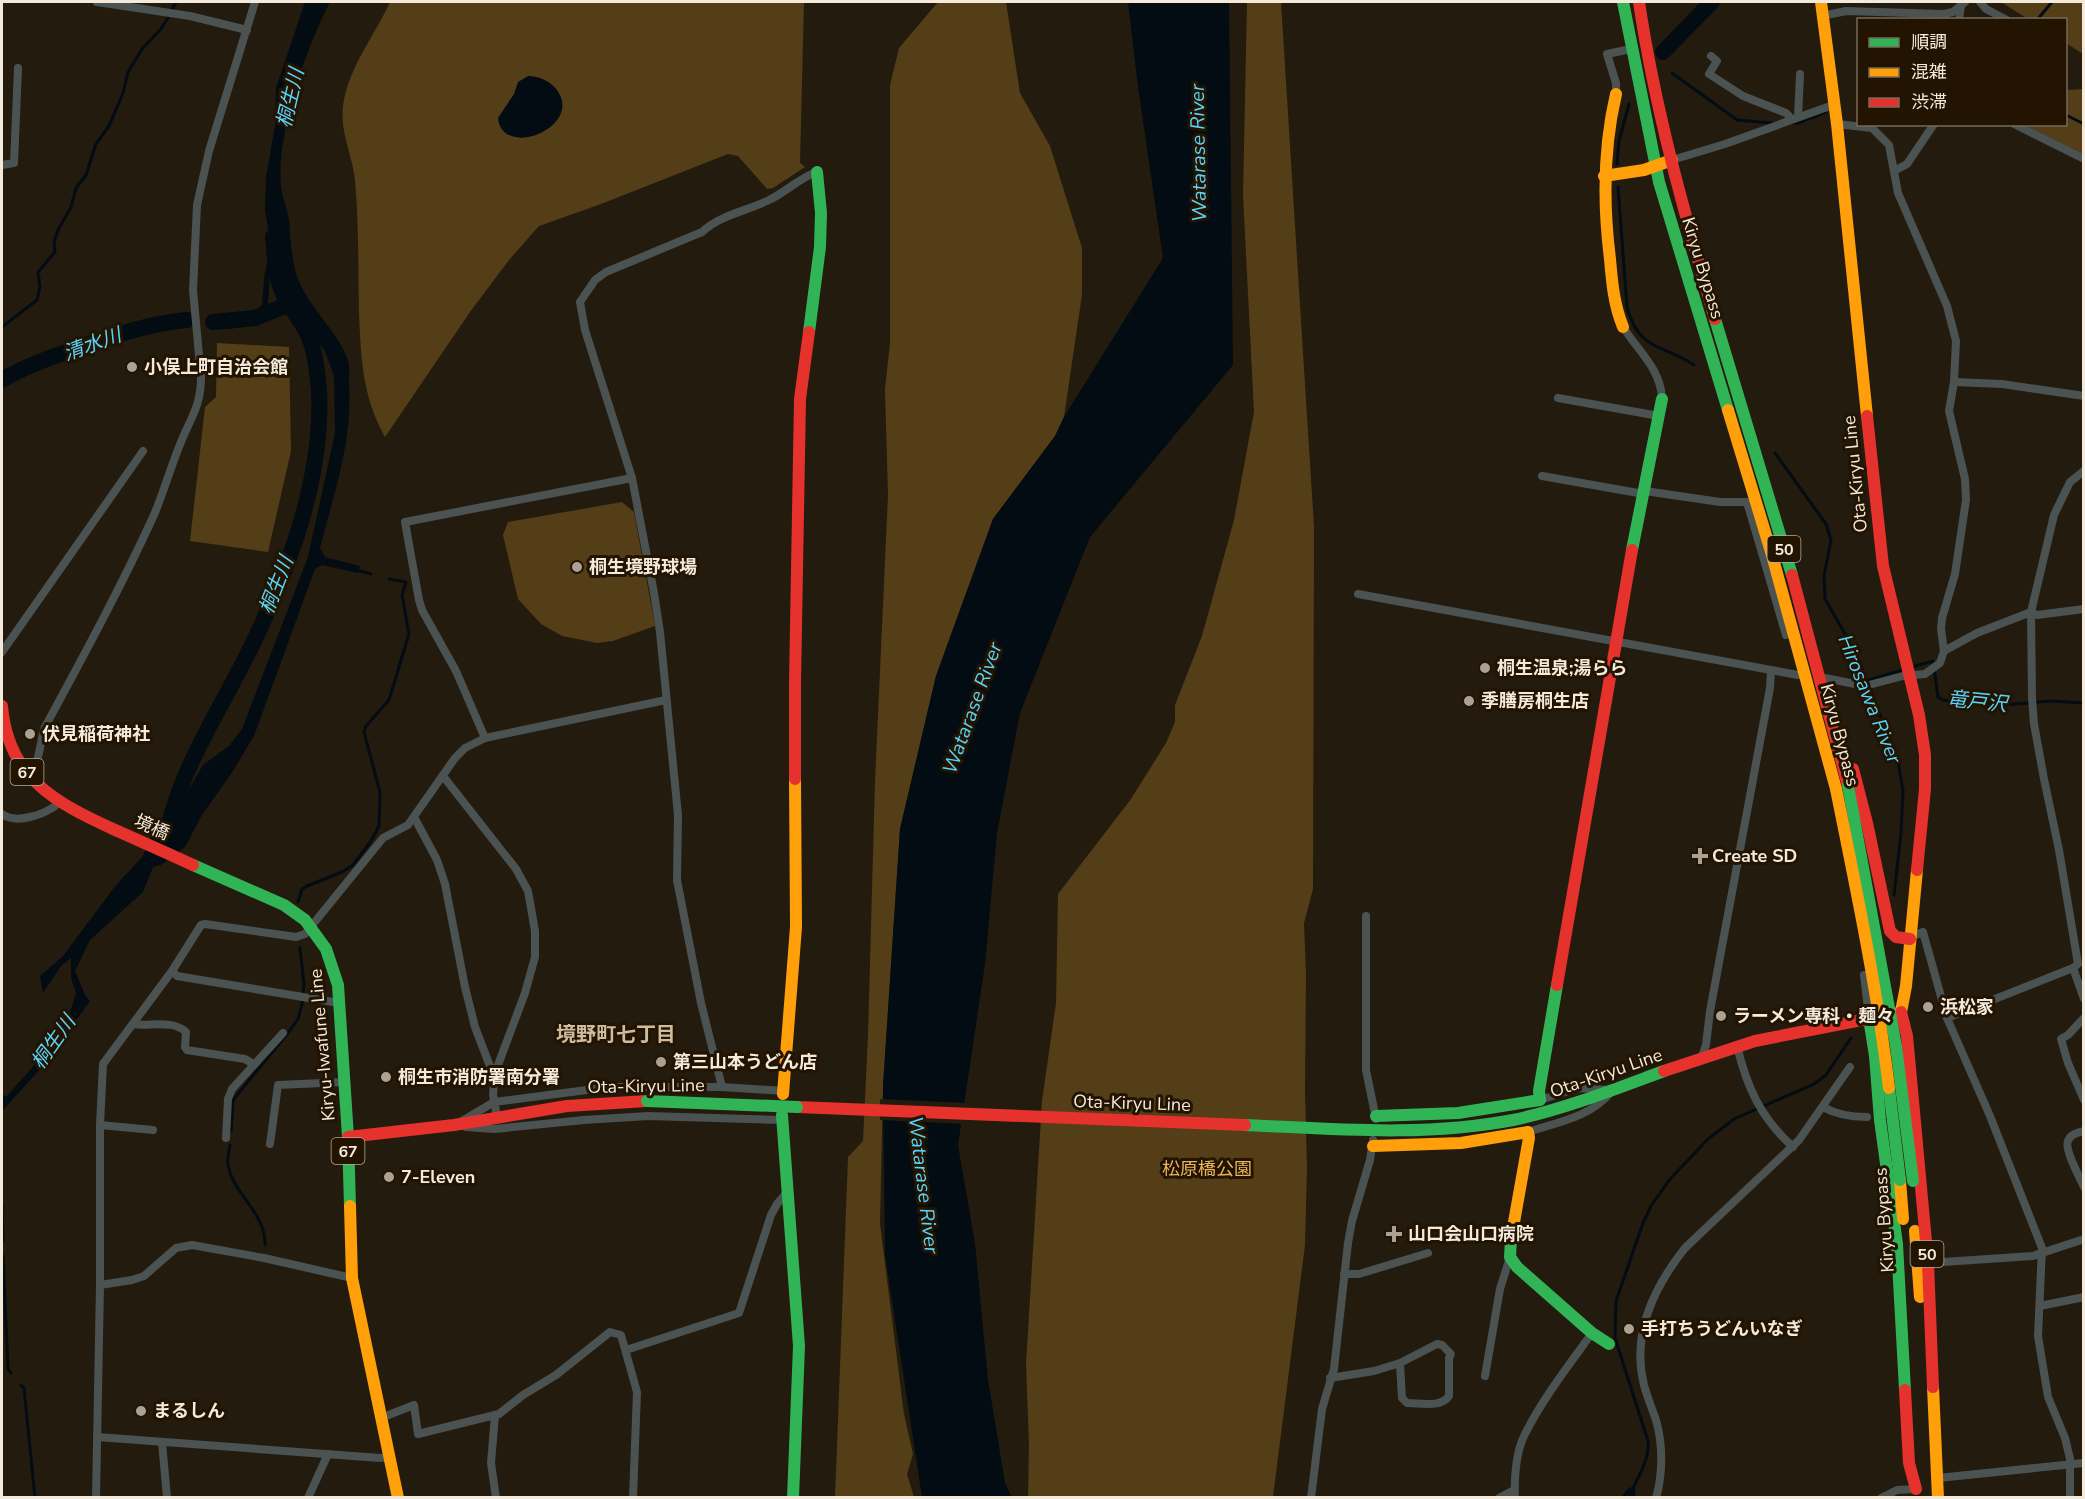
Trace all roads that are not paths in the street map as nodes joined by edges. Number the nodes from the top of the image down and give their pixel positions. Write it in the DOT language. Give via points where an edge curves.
graph roads {
  1 [pos="97,2"];
  2 [pos="255,2"];
  3 [pos="1623,2"];
  4 [pos="1639,2"];
  5 [pos="1821,2"];
  6 [pos="1980,2"];
  7 [pos="1963,3"];
  8 [pos="1822,16"];
  9 [pos="1959,18"];
  10 [pos="2003,18"];
  11 [pos="247,30"];
  12 [pos="1631,49"];
  13 [pos="1711,56"];
  14 [pos="18,68"];
  15 [pos="1800,74"];
  16 [pos="1616,94"];
  17 [pos="1833,105"];
  18 [pos="1795,118"];
  19 [pos="1837,124"];
  20 [pos="1933,126"];
  21 [pos="2018,126"];
  22 [pos="2084,159"];
  23 [pos="1672,160"];
  24 [pos="2,165"];
  25 [pos="1655,166"];
  26 [pos="1894,171"];
  27 [pos="817,172"];
  28 [pos="1604,176"];
  29 [pos="1712,314"];
  30 [pos="1623,327"];
  31 [pos="1713,363"];
  32 [pos="1954,382"];
  33 [pos="2084,396"];
  34 [pos="1558,398"];
  35 [pos="1662,399"];
  36 [pos="1659,416"];
  37 [pos="143,451"];
  38 [pos="2084,471"];
  39 [pos="1542,476"];
  40 [pos="632,478"];
  41 [pos="1645,492"];
  42 [pos="1747,502"];
  43 [pos="1358,594"];
  44 [pos="2084,609"];
  45 [pos="2031,612"];
  46 [pos="1615,643"];
  47 [pos="1944,651"];
  48 [pos="2,652"];
  49 [pos="1771,671"];
  50 [pos="1798,675"];
  51 [pos="1909,676"];
  52 [pos="1828,679"];
  53 [pos="666,700"];
  54 [pos="2,706"];
  55 [pos="485,738"];
  56 [pos="30,776"];
  57 [pos="443,776"];
  58 [pos="1842,787"];
  59 [pos="59,803"];
  60 [pos="2,814"];
  61 [pos="414,817"];
  62 [pos="207,871"];
  63 [pos="1366,916"];
  64 [pos="313,927"];
  65 [pos="1910,939"];
  66 [pos="2073,968"];
  67 [pos="172,971"];
  68 [pos="2084,999"];
  69 [pos="339,1003"];
  70 [pos="1901,1012"];
  71 [pos="1869,1018"];
  72 [pos="1947,1018"];
  73 [pos="2084,1018"];
  74 [pos="133,1024"];
  75 [pos="283,1033"];
  76 [pos="1737,1046"];
  77 [pos="1701,1059"];
  78 [pos="253,1064"];
  79 [pos="1850,1067"];
  80 [pos="495,1073"];
  81 [pos="345,1082"];
  82 [pos="722,1087"];
  83 [pos="1612,1091"];
  84 [pos="783,1093"];
  85 [pos="1540,1100"];
  86 [pos="2084,1100"];
  87 [pos="494,1102"];
  88 [pos="1823,1107"];
  89 [pos="1867,1117"];
  90 [pos="782,1118"];
  91 [pos="1376,1118"];
  92 [pos="498,1123"];
  93 [pos="100,1125"];
  94 [pos="454,1125"];
  95 [pos="153,1130"];
  96 [pos="2084,1131"];
  97 [pos="1528,1132"];
  98 [pos="348,1137"];
  99 [pos="226,1138"];
  100 [pos="1373,1143"];
  101 [pos="270,1144"];
  102 [pos="1793,1147"];
  103 [pos="1907,1180"];
  104 [pos="2084,1187"];
  105 [pos="787,1192"];
  106 [pos="2084,1239"];
  107 [pos="1428,1253"];
  108 [pos="2043,1254"];
  109 [pos="1510,1257"];
  110 [pos="1928,1263"];
  111 [pos="1344,1274"];
  112 [pos="352,1278"];
  113 [pos="100,1285"];
  114 [pos="2084,1297"];
  115 [pos="2040,1306"];
  116 [pos="1592,1333"];
  117 [pos="1609,1344"];
  118 [pos="627,1350"];
  119 [pos="1400,1363"];
  120 [pos="1485,1376"];
  121 [pos="1330,1378"];
  122 [pos="495,1415"];
  123 [pos="381,1418"];
  124 [pos="97,1437"];
  125 [pos="162,1442"];
  126 [pos="328,1454"];
  127 [pos="390,1457"];
  128 [pos="2084,1463"];
  129 [pos="2071,1464"];
  130 [pos="1938,1478"];
  131 [pos="1916,1493"];
  132 [pos="1514,1494"];
  133 [pos="633,1495"];
  134 [pos="96,1497"];
  135 [pos="167,1497"];
  136 [pos="308,1497"];
  137 [pos="398,1497"];
  138 [pos="496,1497"];
  139 [pos="624,1497"];
  140 [pos="793,1497"];
  141 [pos="1311,1497"];
  142 [pos="1499,1497"];
  143 [pos="1656,1497"];
  144 [pos="1881,1497"];
  145 [pos="1930,1497"];
  146 [pos="1938,1497"];
  147 [pos="2070,1497"];
  1 -- 11 [label="street" via="190,16"];
  2 -- 11 [label="street"];
  3 -- 12 [label="main road, Kiryu Bypass / 50"];
  4 -- 23 [label="main road, Kiryu Bypass / 50"];
  5 -- 8 [label="main road, Ota-Kiryu Line"];
  6 -- 10 [label="street"];
  7 -- 8 [label="street" via="1944,14 1846,11"];
  7 -- 9 [label="street"];
  8 -- 17 [label="main road, Ota-Kiryu Line"];
  11 -- 56 [label="street" via="198,196 190,290 201,390 194,417 102,622 45,727 37,767"];
  12 -- 16 [label="street" via="1607,54"];
  12 -- 25 [label="main road, Kiryu Bypass / 50"];
  13 -- 18 [label="street" via="1717,61 1709,74 1743,96"];
  14 -- 24 [label="street" via="14,163"];
  15 -- 18 [label="street"];
  16 -- 28 [label="main road" via="1606,132"];
  17 -- 18 [label="street"];
  17 -- 19 [label="main road, Ota-Kiryu Line"];
  18 -- 23 [label="street"];
  19 -- 26 [label="street" via="1872,128 1881,135 1889,145"];
  19 -- 51 [label="main road, Ota-Kiryu Line" via="1883,566"];
  20 -- 26 [label="street" via="1907,164"];
  21 -- 22 [label="street"];
  23 -- 25 [label="main road"];
  23 -- 29 [label="main road, Kiryu Bypass / 50"];
  25 -- 28 [label="main road"];
  25 -- 31 [label="main road, Kiryu Bypass / 50"];
  26 -- 32 [label="street" via="1898,193 1949,315 1956,341"];
  27 -- 40 [label="street" via="771,200 606,272 586,291 580,302 585,330"];
  27 -- 84 [label="main road" via="820,247 800,399 796,927"];
  28 -- 30 [label="main road" via="1615,308"];
  29 -- 52 [label="main road, 50" via="1764,453"];
  29 -- 58 [label="main road, Kiryu Bypass / 50" via="1824,688"];
  30 -- 35 [label="street" via="1657,373"];
  31 -- 42 [label="main road, 50" via="1721,412"];
  31 -- 58 [label="main road, Kiryu Bypass / 50"];
  32 -- 33 [label="street" via="2002,384"];
  32 -- 47 [label="street" via="1949,411 1966,500 1955,574 1942,618"];
  34 -- 36 [label="street"];
  35 -- 36 [label="main road"];
  36 -- 41 [label="main road"];
  37 -- 48 [label="street"];
  38 -- 45 [label="street" via="2070,482 2054,514"];
  39 -- 41 [label="street"];
  40 -- 53 [label="street" via="660,632"];
  40 -- 55 [label="street" via="405,522 418,600 456,671"];
  41 -- 42 [label="street"];
  41 -- 46 [label="main road"];
  42 -- 50 [label="street"];
  43 -- 46 [label="street"];
  44 -- 45 [label="street" via="2037,615"];
  45 -- 47 [label="street"];
  45 -- 66 [label="street" via="2033,716 2078,960"];
  46 -- 49 [label="street"];
  46 -- 85 [label="main road"];
  47 -- 51 [label="street" via="1940,663 1931,671"];
  49 -- 50 [label="street"];
  49 -- 77 [label="street"];
  50 -- 71 [label="street" via="1843,856 1862,954"];
  51 -- 52 [label="street" via="1869,685"];
  51 -- 65 [label="main road, Ota-Kiryu Line" via="1926,765"];
  52 -- 65 [label="main road, 50" via="1867,823 1887,923 1892,936"];
  53 -- 55 [label="street"];
  53 -- 82 [label="street" via="678,815 677,880"];
  54 -- 56 [label="main road, 67" via="9,743"];
  55 -- 57 [label="street" via="465,747"];
  56 -- 59 [label="main road, 67"];
  57 -- 61 [label="street"];
  57 -- 80 [label="street" via="516,869 528,891 535,957"];
  58 -- 103 [label="main road, Kiryu Bypass / 50, bridge" via="1896,1046"];
  59 -- 60 [label="street" via="18,819"];
  59 -- 62 [label="main road, 境橋 / 67"];
  61 -- 64 [label="street" via="408,825 383,838"];
  61 -- 80 [label="street" via="446,884 475,1027"];
  62 -- 64 [label="main road, Kiryu-Iwafune Line / 67" via="284,905"];
  63 -- 91 [label="street" via="1366,1070"];
  64 -- 67 [label="street" via="296,938 205,924"];
  64 -- 69 [label="main road, Kiryu-Iwafune Line / 67" via="333,962"];
  65 -- 70 [label="main road, Ota-Kiryu Line"];
  65 -- 72 [label="street" via="1923,932"];
  66 -- 68 [label="street"];
  66 -- 72 [label="street"];
  67 -- 69 [label="street" via="177,976"];
  67 -- 74 [label="street"];
  69 -- 81 [label="main road, Kiryu-Iwafune Line / 67"];
  70 -- 71 [label="main road, Ota-Kiryu Line"];
  70 -- 110 [label="main road, 50"];
  71 -- 76 [label="main road, Ota-Kiryu Line"];
  71 -- 131 [label="main road, 50" via="1897,1244 1909,1463"];
  72 -- 108 [label="street"];
  73 -- 86 [label="street" via="2061,1039"];
  74 -- 78 [label="street" via="180,1027 186,1032 187,1050 245,1059"];
  74 -- 93 [label="street" via="103,1064"];
  75 -- 78 [label="street"];
  76 -- 77 [label="main road, Ota-Kiryu Line"];
  76 -- 102 [label="street" via="1759,1107"];
  77 -- 83 [label="main road, Ota-Kiryu Line"];
  78 -- 99 [label="street" via="228,1099"];
  79 -- 88 [label="street"];
  80 -- 87 [label="street"];
  81 -- 98 [label="main road, Kiryu-Iwafune Line / 67"];
  81 -- 101 [label="street" via="278,1085"];
  82 -- 84 [label="street"];
  82 -- 87 [label="street" via="610,1087"];
  83 -- 85 [label="street" via="1578,1088"];
  83 -- 92 [label="main road, Ota-Kiryu Line, bridge" via="1515,1120 1425,1131 647,1101 567,1106"];
  83 -- 97 [label="street" via="1590,1112"];
  85 -- 91 [label="main road" via="1458,1114"];
  87 -- 92 [label="street"];
  87 -- 94 [label="street"];
  88 -- 89 [label="street" via="1834,1113"];
  88 -- 102 [label="street"];
  90 -- 92 [label="street" via="648,1116"];
  90 -- 105 [label="main road"];
  92 -- 94 [label="main road, Ota-Kiryu Line"];
  93 -- 95 [label="street"];
  93 -- 113 [label="street"];
  94 -- 98 [label="main road, Ota-Kiryu Line"];
  96 -- 104 [label="street" via="2073,1134 2067,1146"];
  97 -- 100 [label="main road" via="1461,1143"];
  97 -- 109 [label="main road"];
  98 -- 112 [label="main road, Kiryu-Iwafune Line / 67"];
  100 -- 111 [label="street" via="1352,1221"];
  102 -- 143 [label="street" via="1685,1248 1664,1279 1648,1314 1639,1346 1643,1383 1658,1433 1661,1469"];
  103 -- 131 [label="main road, Kiryu Bypass / 50"];
  103 -- 145 [label="main road, Kiryu Bypass / 50"];
  105 -- 118 [label="street" via="771,1215 739,1313"];
  105 -- 140 [label="main road" via="800,1346"];
  106 -- 108 [label="street"];
  107 -- 111 [label="street" via="1359,1274"];
  108 -- 110 [label="street"];
  108 -- 115 [label="street"];
  109 -- 116 [label="main road"];
  109 -- 120 [label="street" via="1500,1289"];
  110 -- 130 [label="main road, 50"];
  111 -- 121 [label="street" via="1339,1334"];
  112 -- 113 [label="street" via="192,1245 176,1248 144,1276"];
  112 -- 123 [label="main road, Kiryu-Iwafune Line / 67"];
  113 -- 124 [label="street"];
  114 -- 115 [label="street"];
  115 -- 129 [label="street" via="2038,1336 2046,1389"];
  116 -- 117 [label="main road"];
  116 -- 132 [label="street" via="1525,1434"];
  118 -- 122 [label="street" via="621,1335 610,1332 556,1375"];
  118 -- 133 [label="street" via="637,1392"];
  119 -- 119 [label="street" via="1431,1346 1442,1345 1451,1354 1447,1400 1404,1401"];
  119 -- 121 [label="street"];
  121 -- 141 [label="street" via="1322,1409"];
  122 -- 123 [label="street" via="418,1434 414,1405"];
  122 -- 138 [label="street" via="491,1463"];
  123 -- 127 [label="main road, Kiryu-Iwafune Line / 67"];
  124 -- 125 [label="street"];
  124 -- 134 [label="street"];
  125 -- 126 [label="street"];
  125 -- 135 [label="street"];
  126 -- 127 [label="street"];
  126 -- 136 [label="street"];
  127 -- 137 [label="main road, Kiryu-Iwafune Line / 67"];
  128 -- 129 [label="street"];
  129 -- 130 [label="street"];
  129 -- 147 [label="street"];
  130 -- 146 [label="main road, 50"];
  131 -- 144 [label="street" via="1897,1490"];
  132 -- 142 [label="street"];
  133 -- 139 [label="street"];
}
